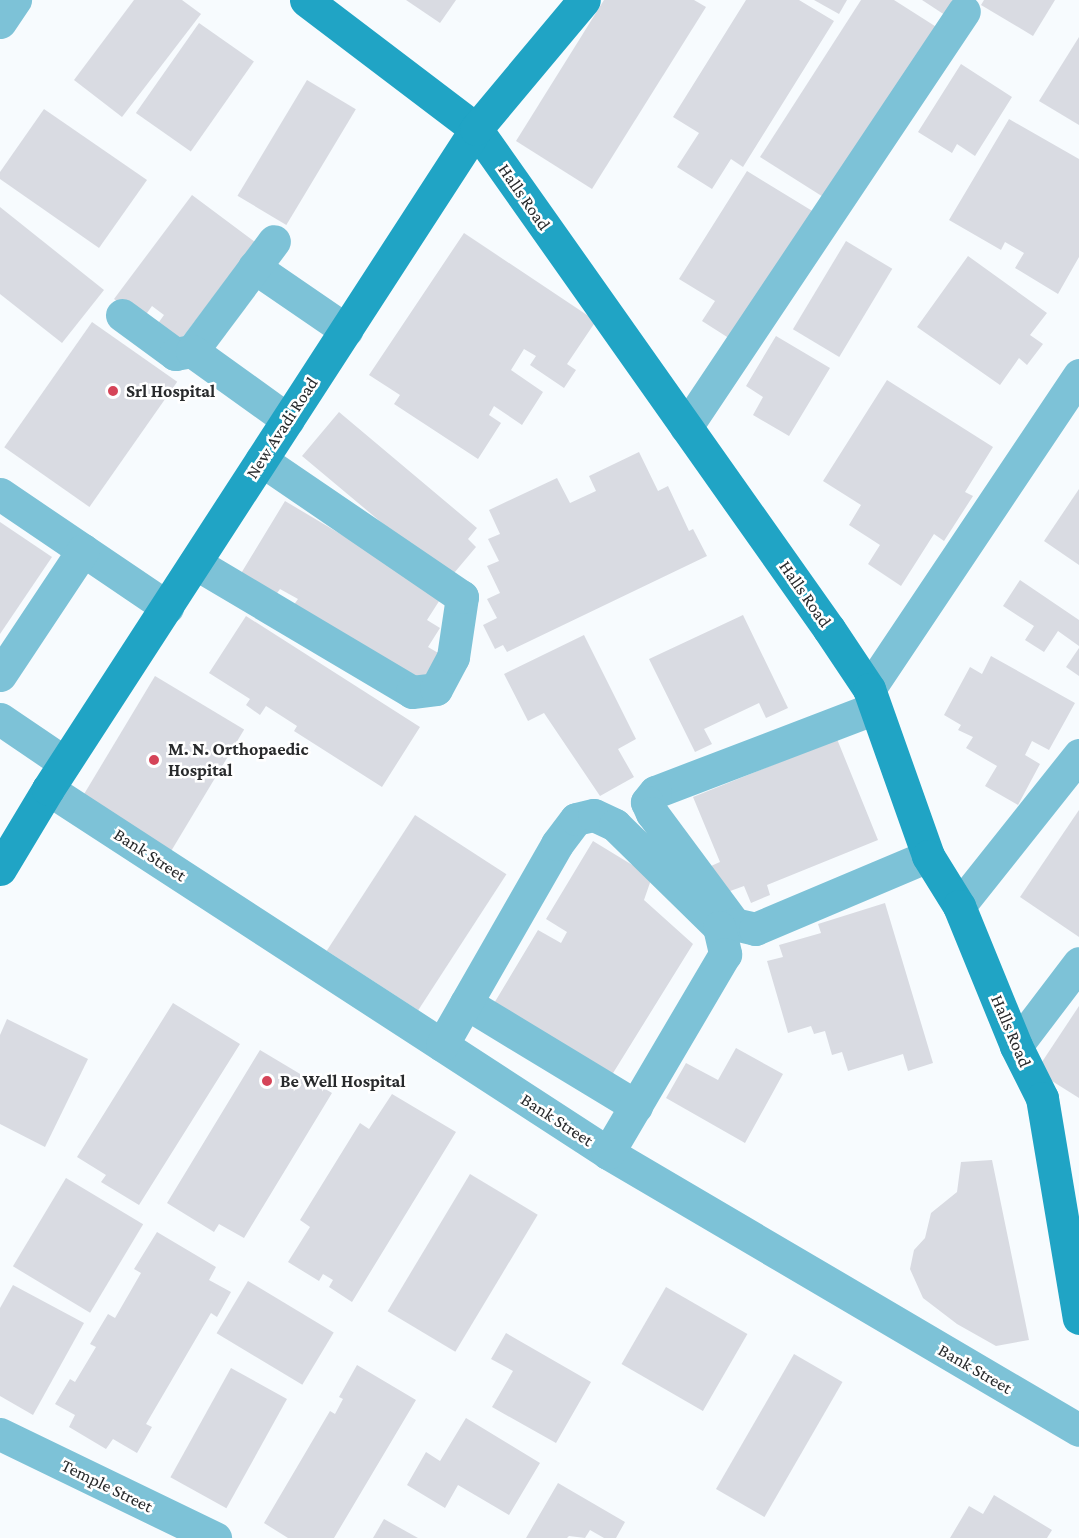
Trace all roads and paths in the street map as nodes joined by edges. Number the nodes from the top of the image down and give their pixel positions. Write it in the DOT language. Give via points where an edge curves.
graph roads {
  1 [pos="15,0"];
  2 [pos="306,0"];
  3 [pos="584,0"];
  4 [pos="964,11"];
  5 [pos="0,22"];
  6 [pos="476,129"];
  7 [pos="274,241"];
  8 [pos="254,267"];
  9 [pos="122,315"];
  10 [pos="346,330"];
  11 [pos="192,351"];
  12 [pos="1079,375"];
  13 [pos="288,420"];
  14 [pos="686,426"];
  15 [pos="261,460"];
  16 [pos="0,494"];
  17 [pos="83,550"];
  18 [pos="195,563"];
  19 [pos="167,607"];
  20 [pos="0,675"];
  21 [pos="872,699"];
  22 [pos="0,719"];
  23 [pos="1079,754"];
  24 [pos="57,776"];
  25 [pos="927,856"];
  26 [pos="0,869"];
  27 [pos="959,906"];
  28 [pos="1079,963"];
  29 [pos="466,1004"];
  30 [pos="442,1045"];
  31 [pos="1017,1046"];
  32 [pos="555,1057"];
  33 [pos="528,1101"];
  34 [pos="636,1106"];
  35 [pos="608,1153"];
  36 [pos="1079,1318"];
  37 [pos="1079,1430"];
  38 [pos="0,1434"];
  39 [pos="215,1538"];
  1 -- 5 [label="street"];
  2 -- 6 [label="street, Halls Road"];
  3 -- 6 [label="street, New Avadi Road"];
  4 -- 14 [label="street"];
  6 -- 10 [label="street, New Avadi Road"];
  6 -- 14 [label="street, Halls Road"];
  7 -- 8 [label="street"];
  8 -- 10 [label="street"];
  8 -- 11 [label="street"];
  9 -- 11 [label="street" via="175,354"];
  10 -- 13 [label="street, New Avadi Road"];
  11 -- 13 [label="street"];
  12 -- 21 [label="street"];
  13 -- 15 [label="street, New Avadi Road"];
  14 -- 21 [label="street, Halls Road"];
  15 -- 18 [label="street, New Avadi Road"];
  15 -- 18 [label="street" via="462,597 453,657 436,689 412,692"];
  16 -- 17 [label="street"];
  17 -- 19 [label="street"];
  17 -- 20 [label="street"];
  18 -- 19 [label="street, New Avadi Road"];
  19 -- 24 [label="street, New Avadi Road"];
  21 -- 25 [label="street, Halls Road"];
  21 -- 25 [label="street" via="655,792 647,802 734,924 755,929"];
  22 -- 24 [label="street, Bank Street"];
  23 -- 27 [label="street"];
  24 -- 26 [label="street, New Avadi Road"];
  24 -- 30 [label="street, Bank Street"];
  25 -- 27 [label="street, Halls Road"];
  27 -- 31 [label="street, Halls Road"];
  28 -- 31 [label="street"];
  29 -- 30 [label="street"];
  29 -- 32 [label="street"];
  29 -- 34 [label="street" via="556,844 576,819 594,815 615,825 719,927 725,954"];
  30 -- 33 [label="street, Bank Street"];
  31 -- 36 [label="street, Halls Road" via="1042,1098"];
  32 -- 33 [label="street"];
  32 -- 34 [label="street"];
  33 -- 35 [label="street, Bank Street"];
  34 -- 35 [label="street"];
  35 -- 37 [label="street, Bank Street"];
  38 -- 39 [label="street, Temple Street"];
}
